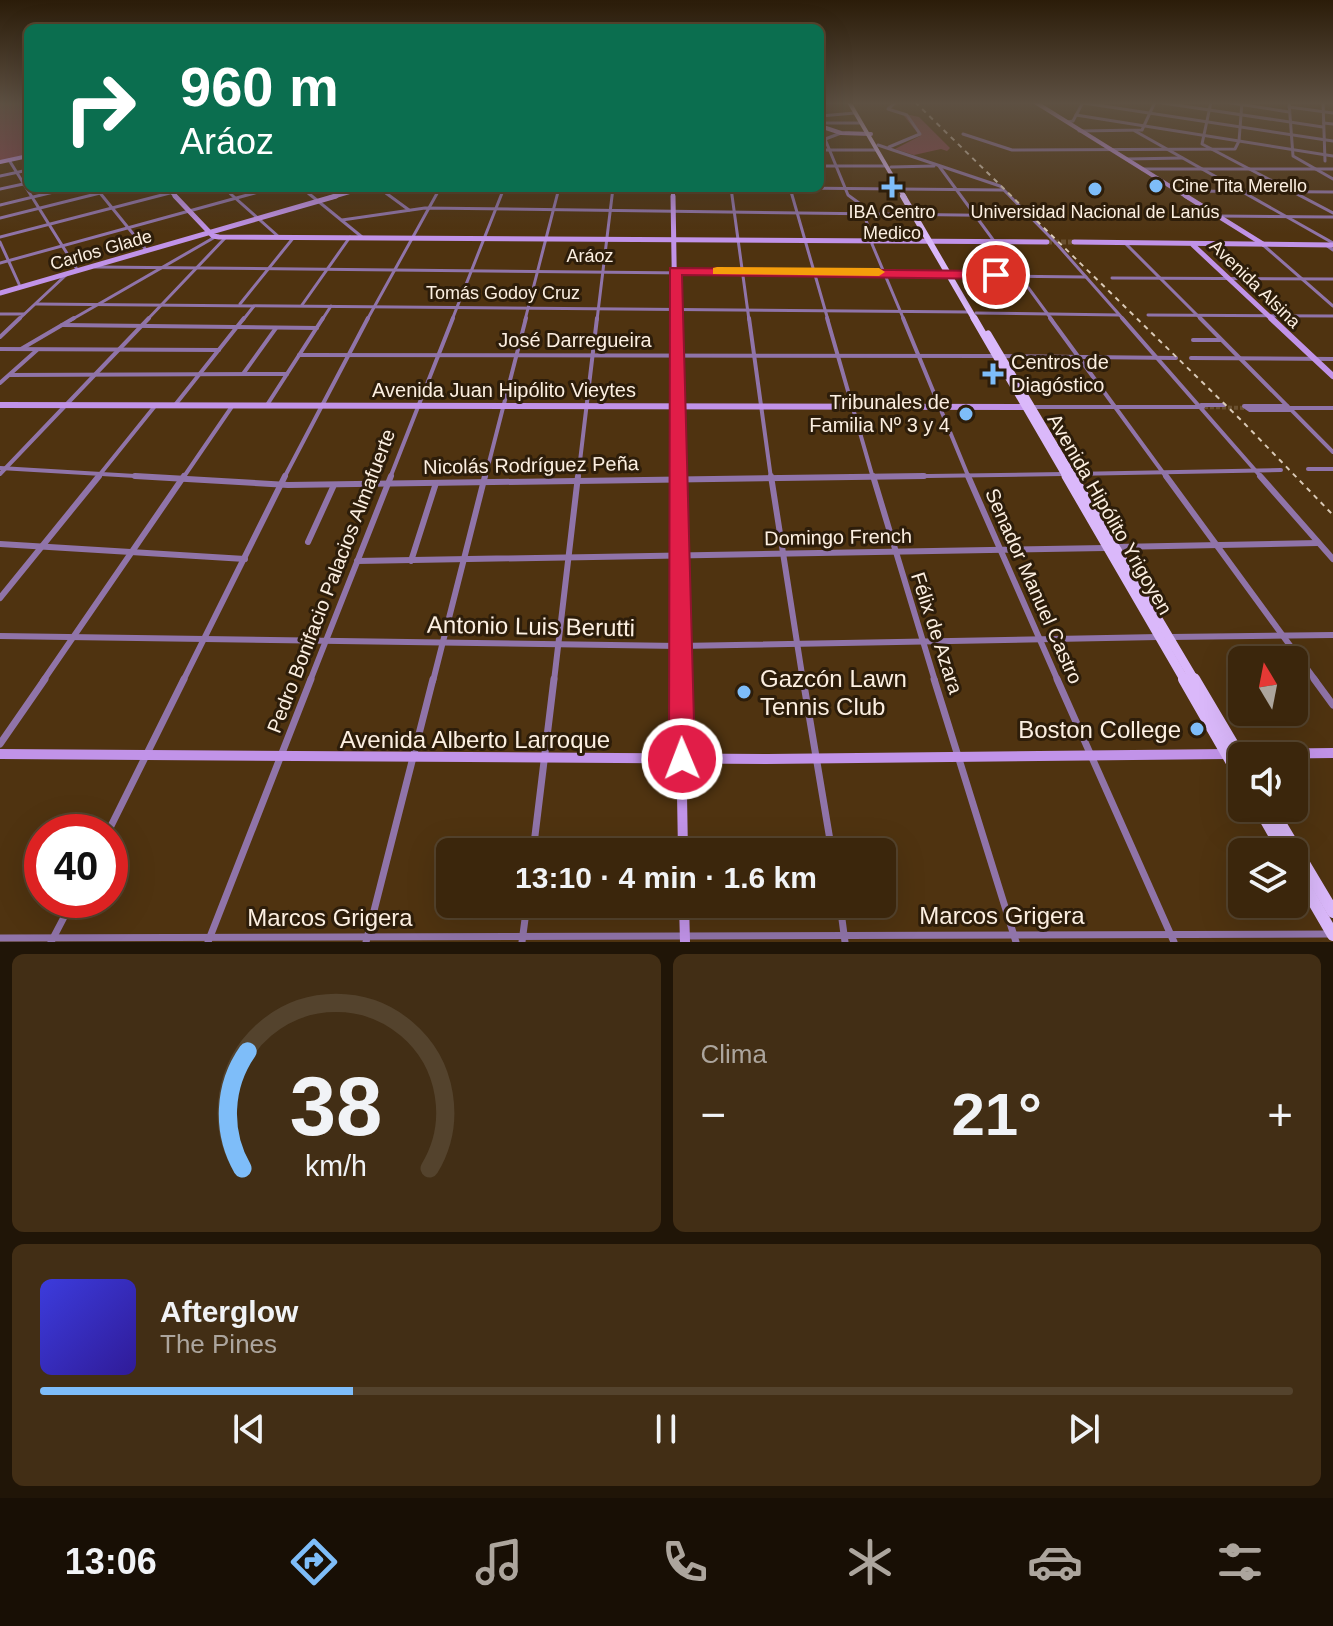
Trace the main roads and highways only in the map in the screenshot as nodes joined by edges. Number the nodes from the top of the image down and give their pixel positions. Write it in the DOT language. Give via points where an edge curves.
graph roads {
  1 [pos="876,146"];
  2 [pos="1106,146"];
  3 [pos="1111,149"];
  4 [pos="24,157"];
  5 [pos="0,162"];
  6 [pos="1142,169"];
  7 [pos="172,192"];
  8 [pos="349,192"];
  9 [pos="673,192"];
  10 [pos="1219,216"];
  11 [pos="213,235"];
  12 [pos="674,239"];
  13 [pos="1251,240"];
  14 [pos="931,241"];
  15 [pos="1052,242"];
  16 [pos="1074,242"];
  17 [pos="1261,243"];
  18 [pos="1196,245"];
  19 [pos="1239,245"];
  20 [pos="1331,246"];
  21 [pos="0,291"];
  22 [pos="1333,373"];
  23 [pos="0,405"];
  24 [pos="677,406"];
  25 [pos="1028,407"];
  26 [pos="1228,743"];
  27 [pos="1333,753"];
  28 [pos="0,754"];
  29 [pos="1308,754"];
  30 [pos="1228,756"];
  31 [pos="682,759"];
  32 [pos="1279,822"];
  33 [pos="683,838"];
  34 [pos="1308,892"];
  35 [pos="1333,912"];
  36 [pos="684,918"];
  37 [pos="1333,934"];
  38 [pos="685,939"];
  1 -- 14 [label="main road, Avenida Hipólito Yrigoyen"];
  2 -- 3 [label="main road"];
  3 -- 6 [label="main road"];
  3 -- 6 [label="main road"];
  4 -- 5 [label="main road"];
  6 -- 10 [label="main road"];
  7 -- 11 [label="main road"];
  8 -- 11 [label="main road"];
  9 -- 12 [label="main road"];
  10 -- 13 [label="main road"];
  10 -- 17 [label="main road"];
  11 -- 12 [label="main road"];
  11 -- 21 [label="main road, Carlos Glade"];
  12 -- 14 [label="main road"];
  12 -- 24 [label="main road"];
  13 -- 17 [label="main road"];
  13 -- 19 [label="main road"];
  14 -- 15 [label="main road"];
  14 -- 25 [label="main road, Avenida Hipólito Yrigoyen"];
  16 -- 18 [label="main road"];
  17 -- 19 [label="main road"];
  17 -- 20 [label="main road"];
  18 -- 19 [label="main road"];
  18 -- 22 [label="main road, Avenida Alsina"];
  23 -- 24 [label="main road, Avenida Juan Hipólito Vieytes"];
  24 -- 25 [label="main road, Avenida Juan Hipólito Vieytes"];
  24 -- 31 [label="main road"];
  25 -- 26 [label="main road, Avenida Hipólito Yrigoyen"];
  27 -- 29 [label="main road, Avenida Alberto Larroque"];
  28 -- 31 [label="main road, Avenida Alberto Larroque"];
  30 -- 31 [label="main road, Avenida Alberto Larroque"];
  31 -- 33 [label="main road"];
  32 -- 35 [label="main road"];
  34 -- 37 [label="main road"];
  36 -- 38 [label="main road"];
}
